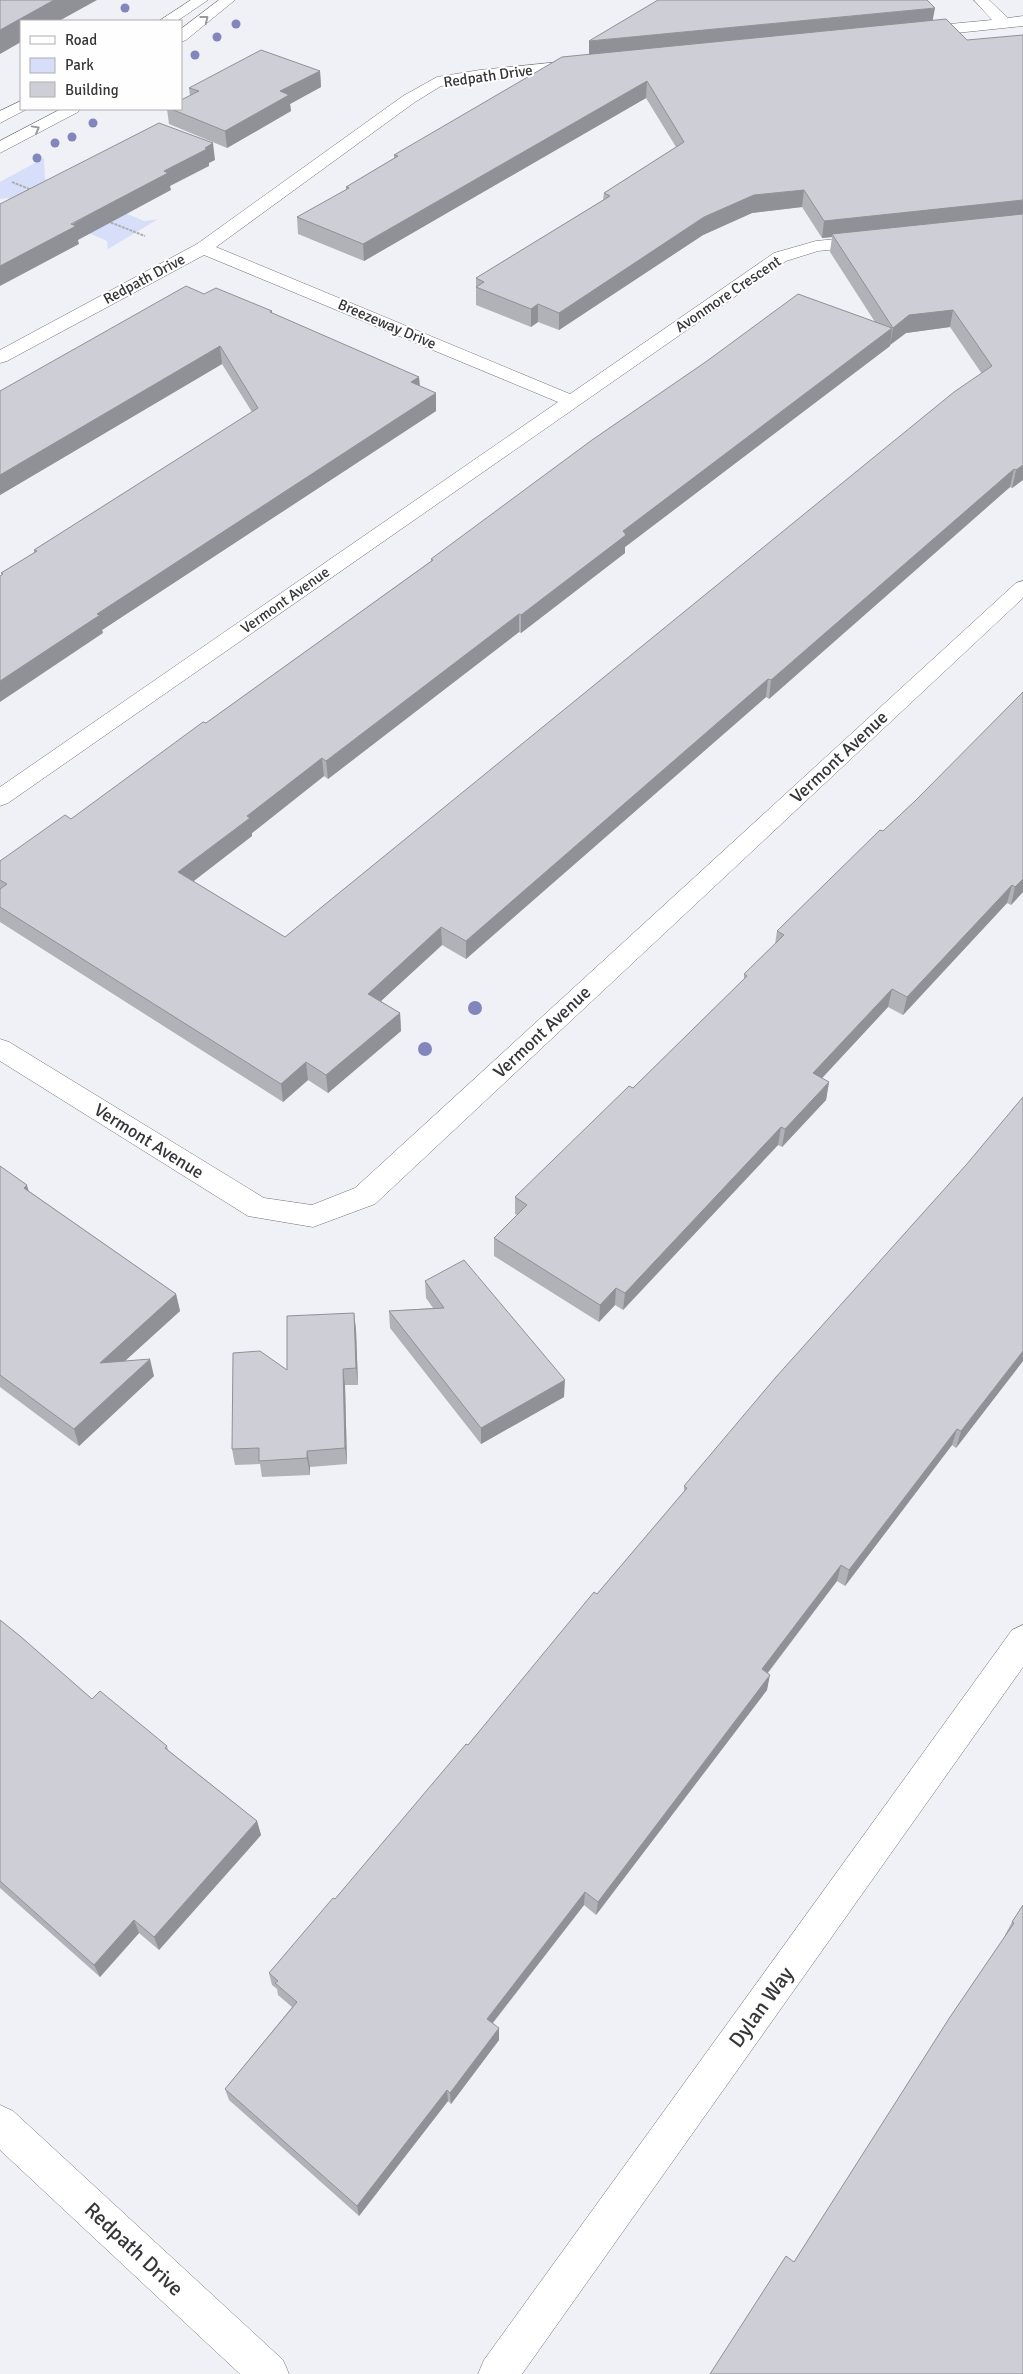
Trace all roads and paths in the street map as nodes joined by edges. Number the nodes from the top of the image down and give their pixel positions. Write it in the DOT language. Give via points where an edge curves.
graph roads {
  1 [pos="201,0"];
  2 [pos="228,0"];
  3 [pos="981,0"];
  4 [pos="169,20"];
  5 [pos="1023,22"];
  6 [pos="1004,23"];
  7 [pos="905,33"];
  8 [pos="182,36"];
  9 [pos="598,63"];
  10 [pos="20,107"];
  11 [pos="70,110"];
  12 [pos="0,118"];
  13 [pos="0,148"];
  14 [pos="9,180"];
  15 [pos="36,191"];
  16 [pos="99,217"];
  17 [pos="885,239"];
  18 [pos="203,248"];
  19 [pos="0,356"];
  20 [pos="571,401"];
  21 [pos="1023,587"];
  22 [pos="0,798"];
  23 [pos="0,1049"];
  24 [pos="1023,1640"];
  25 [pos="0,2124"];
  26 [pos="269,2374"];
  27 [pos="498,2374"];
  1 -- 4 [label="street"];
  8 -- 2 [label="street, one-way"];
  3 -- 6 [label="street"];
  5 -- 6 [label="street"];
  6 -- 7 [label="street"];
  9 -- 18 [label="street, Redpath Drive" via="437,82"];
  10 -- 12 [label="street"];
  13 -- 11 [label="street, one-way"];
  14 -- 15 [label="path"];
  16 -- 18 [label="path" via="153,239"];
  17 -- 20 [label="street, Avonmore Crescent" via="816,246 780,257"];
  18 -- 19 [label="street, Redpath Drive"];
  18 -- 20 [label="street, Breezeway Drive"];
  20 -- 22 [label="street, Vermont Avenue"];
  21 -- 23 [label="street, Vermont Avenue" via="365,1196 313,1216 258,1208"];
  24 -- 27 [label="street, Dylan Way"];
  25 -- 26 [label="street, Redpath Drive"];
}
